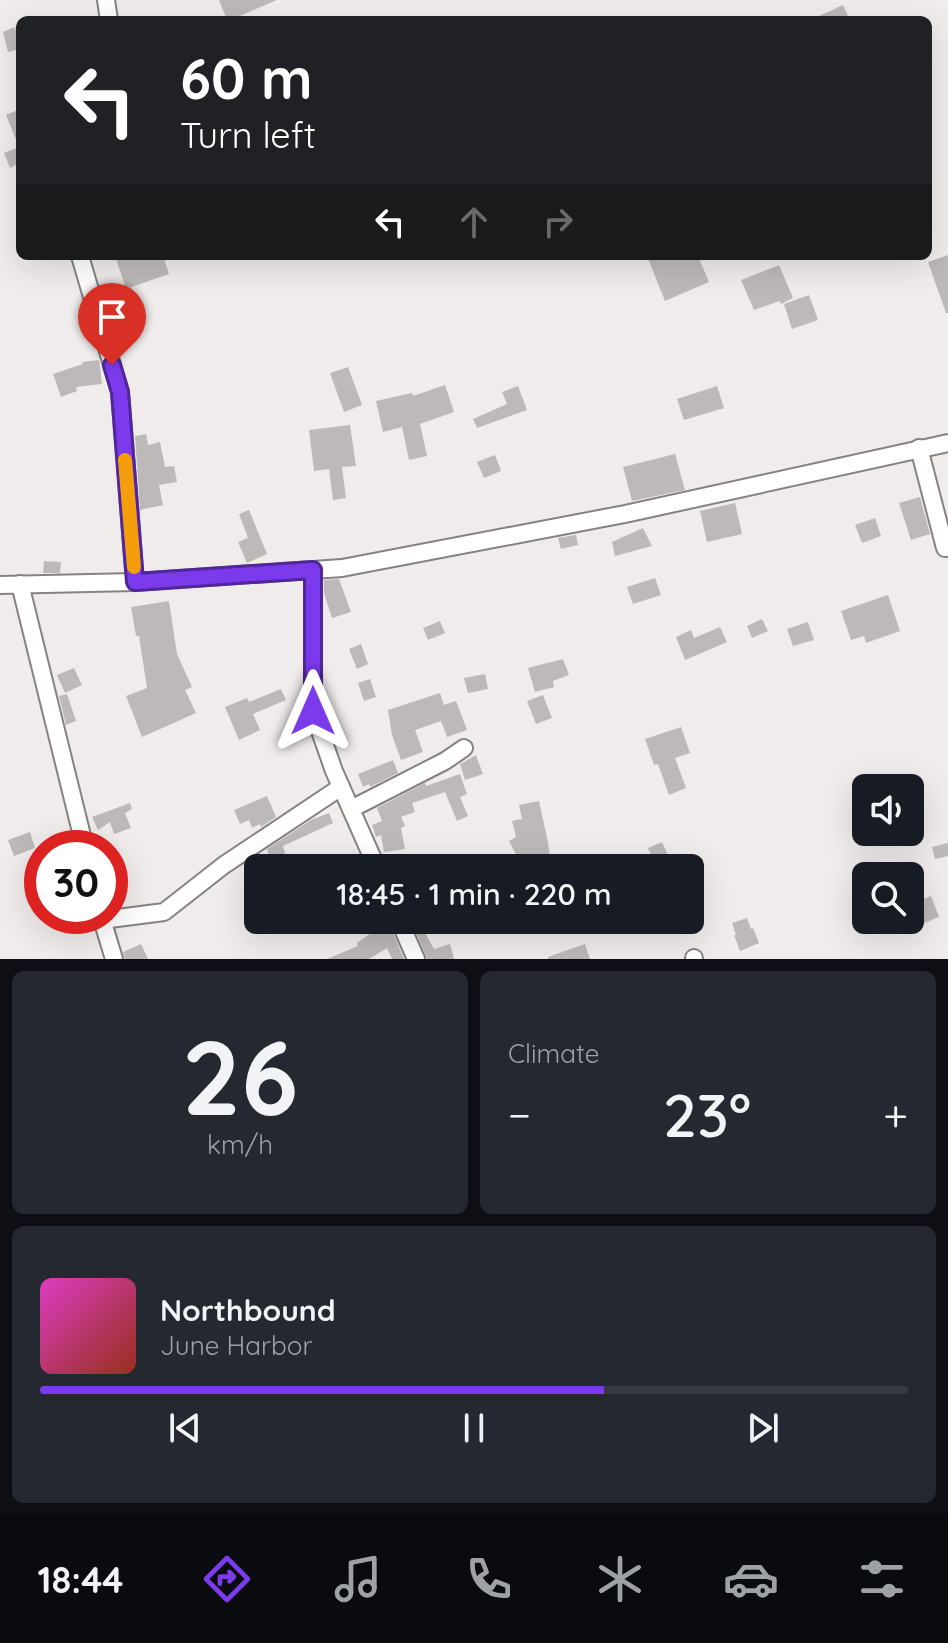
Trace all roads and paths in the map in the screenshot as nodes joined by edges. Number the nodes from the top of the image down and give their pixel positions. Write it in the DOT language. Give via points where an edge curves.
graph roads {
  1 [pos="81,260"];
  2 [pos="948,443"];
  3 [pos="919,448"];
  4 [pos="945,548"];
  5 [pos="313,570"];
  6 [pos="135,582"];
  7 [pos="20,584"];
  8 [pos="0,585"];
  9 [pos="464,748"];
  10 [pos="341,787"];
  11 [pos="351,809"];
  12 [pos="81,830"];
  13 [pos="371,854"];
  14 [pos="128,915"];
  15 [pos="107,934"];
  16 [pos="405,934"];
  17 [pos="114,959"];
  18 [pos="416,959"];
  1 -- 6 [label="street" via="120,392"];
  2 -- 3 [label="street"];
  3 -- 4 [label="street"];
  3 -- 5 [label="street" via="625,514"];
  5 -- 6 [label="street"];
  5 -- 10 [label="street" via="313,711"];
  6 -- 7 [label="street"];
  7 -- 8 [label="street"];
  7 -- 12 [label="street"];
  9 -- 11 [label="street"];
  10 -- 11 [label="street"];
  10 -- 14 [label="street" via="164,912"];
  11 -- 13 [label="street"];
  15 -- 17 [label="street"];
  16 -- 18 [label="street"];
}
